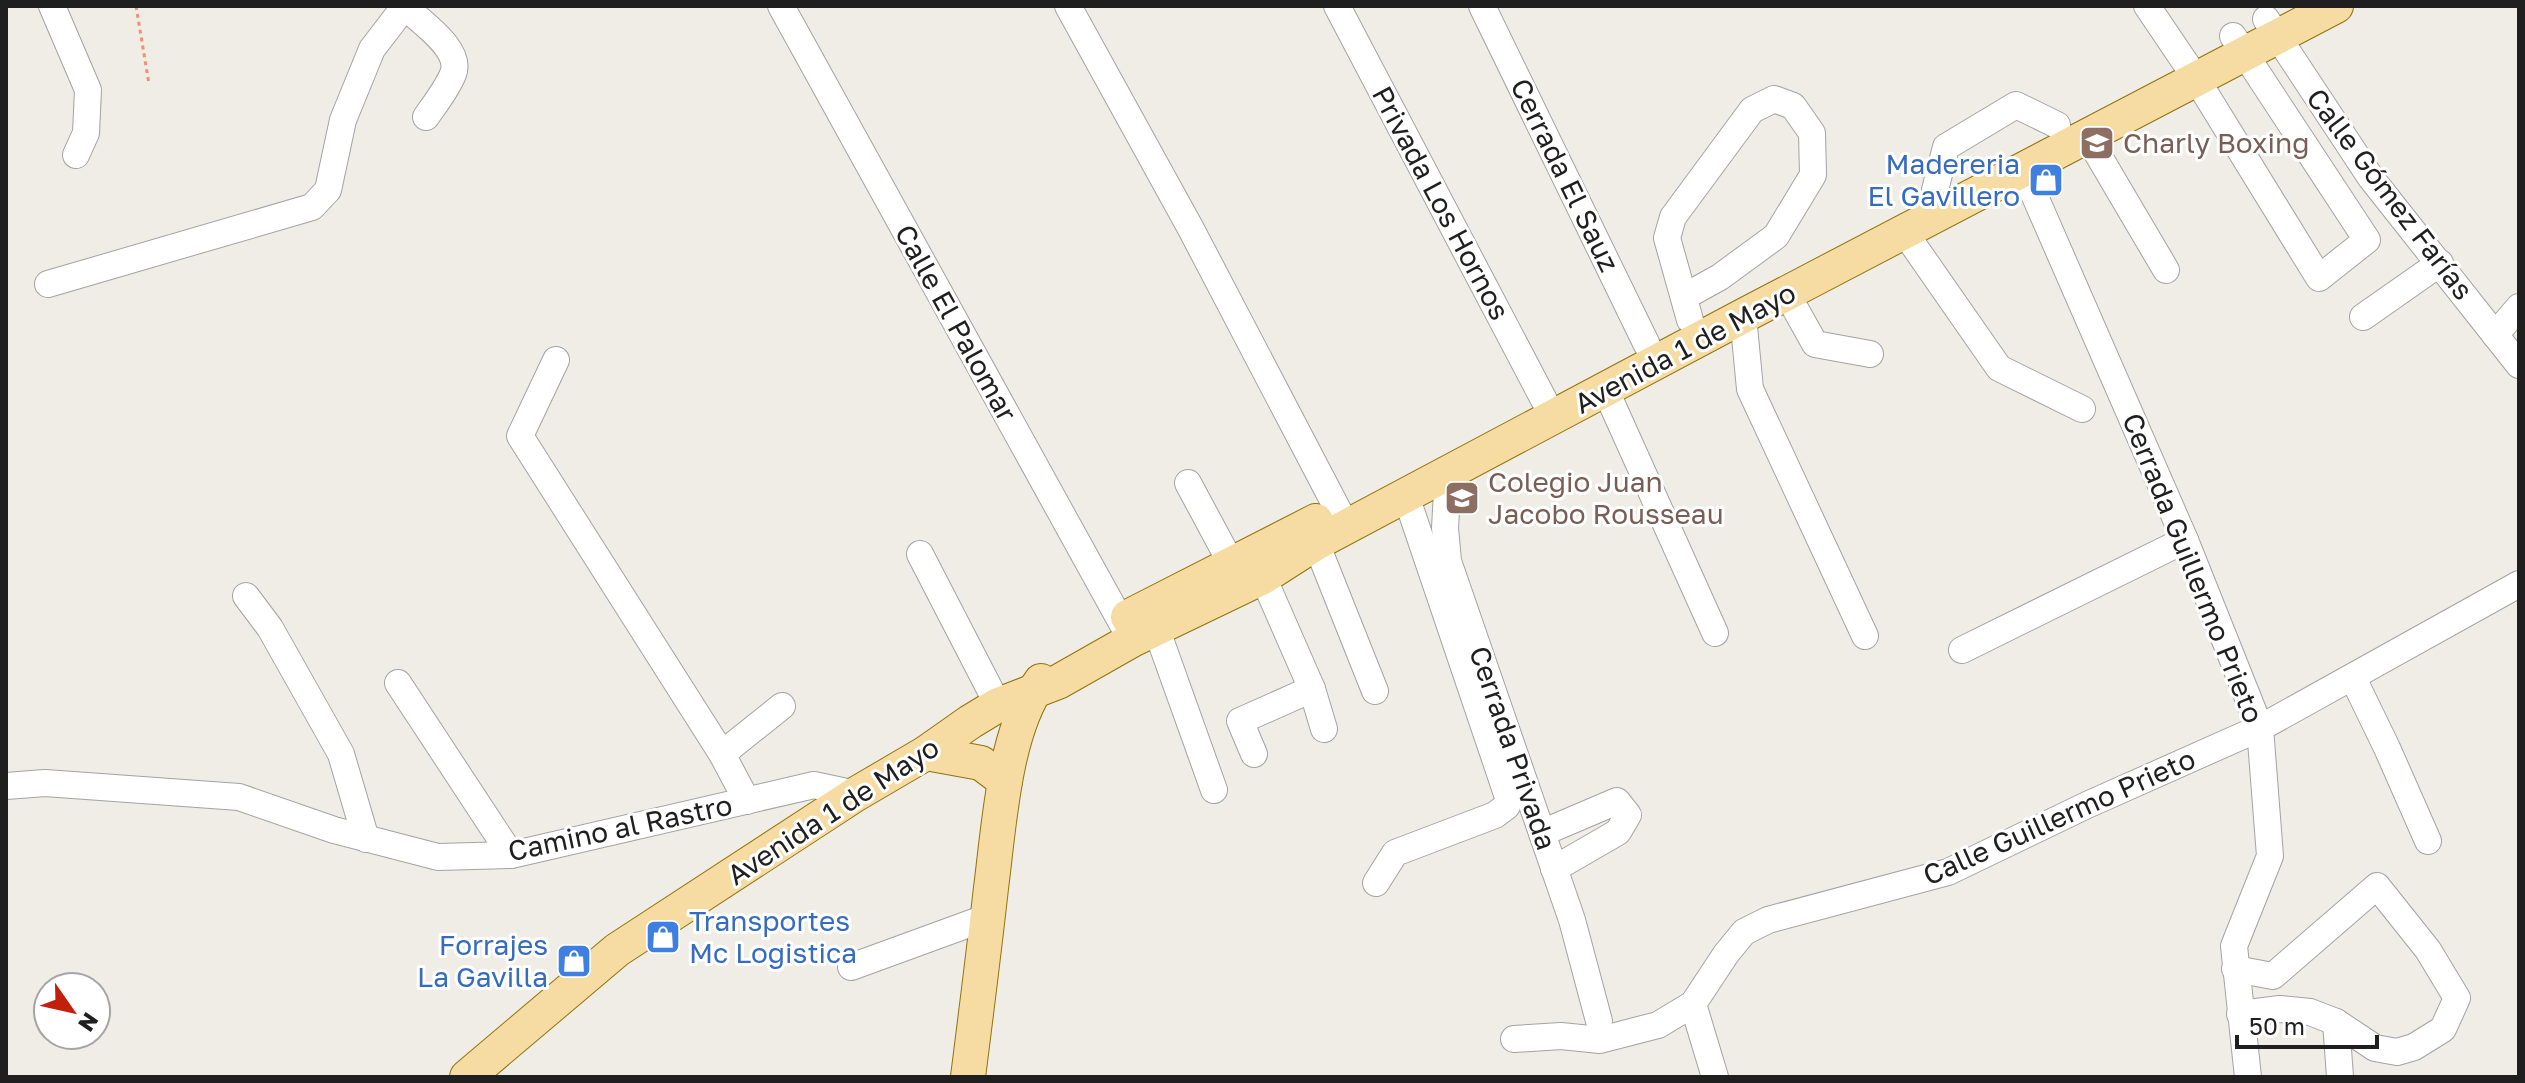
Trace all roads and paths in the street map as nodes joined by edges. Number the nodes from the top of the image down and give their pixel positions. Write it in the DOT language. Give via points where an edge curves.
graph roads {
  1 [pos="52,6"];
  2 [pos="405,6"];
  3 [pos="781,6"];
  4 [pos="1068,6"];
  5 [pos="1337,6"];
  6 [pos="1482,6"];
  7 [pos="2147,6"];
  8 [pos="2336,6"];
  9 [pos="136,7"];
  10 [pos="2278,21"];
  11 [pos="2239,46"];
  12 [pos="2190,70"];
  13 [pos="149,84"];
  14 [pos="426,117"];
  15 [pos="2072,131"];
  16 [pos="76,155"];
  17 [pos="2023,169"];
  18 [pos="1905,233"];
  19 [pos="2440,263"];
  20 [pos="2166,270"];
  21 [pos="48,284"];
  22 [pos="1787,294"];
  23 [pos="2519,307"];
  24 [pos="1687,308"];
  25 [pos="1743,316"];
  26 [pos="2363,317"];
  27 [pos="2495,335"];
  28 [pos="1647,345"];
  29 [pos="1870,354"];
  30 [pos="556,360"];
  31 [pos="2519,365"];
  32 [pos="1606,391"];
  33 [pos="1544,400"];
  34 [pos="2082,409"];
  35 [pos="1448,474"];
  36 [pos="1188,483"];
  37 [pos="1406,496"];
  38 [pos="1338,510"];
  39 [pos="2185,540"];
  40 [pos="1316,543"];
  41 [pos="920,554"];
  42 [pos="1231,563"];
  43 [pos="1263,577"];
  44 [pos="2519,584"];
  45 [pos="246,596"];
  46 [pos="1136,630"];
  47 [pos="1715,633"];
  48 [pos="1865,636"];
  49 [pos="1962,650"];
  50 [pos="2353,678"];
  51 [pos="398,683"];
  52 [pos="1312,689"];
  53 [pos="1034,690"];
  54 [pos="1375,691"];
  55 [pos="782,706"];
  56 [pos="984,714"];
  57 [pos="2260,728"];
  58 [pos="1324,729"];
  59 [pos="926,753"];
  60 [pos="722,754"];
  61 [pos="1254,754"];
  62 [pos="1009,765"];
  63 [pos="6,786"];
  64 [pos="1214,790"];
  65 [pos="856,794"];
  66 [pos="747,801"];
  67 [pos="1542,833"];
  68 [pos="366,839"];
  69 [pos="2428,841"];
  70 [pos="511,855"];
  71 [pos="1554,869"];
  72 [pos="1376,883"];
  73 [pos="988,917"];
  74 [pos="851,967"];
  75 [pos="2235,969"];
  76 [pos="1693,1004"];
  77 [pos="2240,1014"];
  78 [pos="1599,1021"];
  79 [pos="2336,1022"];
  80 [pos="1514,1039"];
  81 [pos="486,1071"];
  82 [pos="968,1077"];
  83 [pos="1715,1077"];
  84 [pos="2248,1077"];
  85 [pos="2340,1077"];
  1 -- 16 [label="street" via="88,90 86,133"];
  2 -- 14 [label="street" via="455,58 454,73"];
  2 -- 21 [label="street" via="372,49 343,120 328,190 312,207"];
  3 -- 46 [label="street, Calle El Palomar"];
  4 -- 38 [label="street"];
  5 -- 33 [label="street, Privada Los Hornos"];
  6 -- 28 [label="street, Cerrada El Sauz"];
  7 -- 12 [label="street"];
  8 -- 10 [label="main road, Avenida 1 de Mayo"];
  9 -- 13 [label="path"];
  10 -- 11 [label="main road, Avenida 1 de Mayo"];
  10 -- 19 [label="street, Calle Gómez Farías" via="2371,178"];
  11 -- 12 [label="main road, Avenida 1 de Mayo"];
  11 -- 12 [label="street" via="2367,240 2319,278"];
  12 -- 15 [label="main road, Avenida 1 de Mayo"];
  15 -- 17 [label="main road, Avenida 1 de Mayo"];
  15 -- 20 [label="street"];
  15 -- 24 [label="main road, Avenida 1 de Mayo"];
  17 -- 18 [label="main road, Avenida 1 de Mayo"];
  17 -- 39 [label="street, Cerrada Guillermo Prieto"];
  18 -- 22 [label="main road, Avenida 1 de Mayo"];
  18 -- 34 [label="street" via="1999,368"];
  19 -- 26 [label="street"];
  19 -- 27 [label="street, Calle Gómez Farías"];
  22 -- 25 [label="main road, Avenida 1 de Mayo"];
  22 -- 29 [label="street" via="1815,344"];
  23 -- 27 [label="street"];
  24 -- 24 [label="street" via="1667,238 1673,217 1752,110 1774,99 1793,106 1812,133 1813,175 1776,236"];
  24 -- 28 [label="main road, Avenida 1 de Mayo"];
  25 -- 32 [label="main road, Avenida 1 de Mayo"];
  25 -- 48 [label="street" via="1750,389"];
  27 -- 31 [label="street, Calle Gómez Farías"];
  28 -- 33 [label="main road, Avenida 1 de Mayo"];
  30 -- 60 [label="street" via="520,436"];
  32 -- 35 [label="main road, Avenida 1 de Mayo"];
  32 -- 47 [label="street"];
  33 -- 38 [label="main road, Avenida 1 de Mayo"];
  35 -- 37 [label="main road, Avenida 1 de Mayo"];
  35 -- 67 [label="street, Cerrada Privada" via="1448,561"];
  36 -- 42 [label="street"];
  37 -- 40 [label="main road, Avenida 1 de Mayo"];
  37 -- 72 [label="street" via="1509,800 1495,815 1395,853"];
  38 -- 42 [label="main road, Avenida 1 de Mayo"];
  39 -- 49 [label="street"];
  39 -- 57 [label="street, Cerrada Guillermo Prieto"];
  40 -- 43 [label="main road, Avenida 1 de Mayo"];
  40 -- 54 [label="street"];
  41 -- 56 [label="street"];
  42 -- 46 [label="main road, Avenida 1 de Mayo"];
  43 -- 46 [label="main road, Avenida 1 de Mayo"];
  43 -- 52 [label="street"];
  44 -- 50 [label="street, Calle Guillermo Prieto"];
  45 -- 68 [label="street" via="270,628 341,754"];
  46 -- 53 [label="main road, Avenida 1 de Mayo" via="1052,665"];
  46 -- 64 [label="street, Calle El Palomar"];
  50 -- 57 [label="street, Calle Guillermo Prieto"];
  50 -- 69 [label="street"];
  51 -- 70 [label="street"];
  52 -- 58 [label="street"];
  52 -- 61 [label="street" via="1240,721"];
  53 -- 56 [label="main road, Avenida 1 de Mayo"];
  53 -- 62 [label="main road"];
  55 -- 60 [label="street"];
  56 -- 59 [label="main road, Avenida 1 de Mayo"];
  56 -- 62 [label="main road" via="998,733"];
  57 -- 75 [label="street, Cerrada Guillermo Prieto" via="2270,856 2234,946"];
  57 -- 76 [label="street, Calle Guillermo Prieto" via="1948,872 1768,920 1744,932"];
  59 -- 62 [label="main road"];
  59 -- 65 [label="main road, Avenida 1 de Mayo"];
  60 -- 66 [label="street"];
  62 -- 73 [label="main road"];
  63 -- 68 [label="street, Camino al Rastro" via="45,783 239,797"];
  65 -- 66 [label="street, Camino al Rastro" via="814,785"];
  65 -- 81 [label="main road, Avenida 1 de Mayo" via="617,950"];
  66 -- 70 [label="street, Camino al Rastro"];
  67 -- 71 [label="street, Cerrada Privada"];
  67 -- 71 [label="street" via="1617,801 1628,815 1618,832"];
  68 -- 70 [label="street, Camino al Rastro" via="438,857"];
  71 -- 78 [label="street, Cerrada Privada"];
  73 -- 74 [label="street"];
  73 -- 82 [label="main road"];
  75 -- 77 [label="street, Cerrada Guillermo Prieto"];
  75 -- 79 [label="street" via="2273,976 2377,886 2428,950 2457,998 2443,1029 2397,1052 2375,1048"];
  76 -- 80 [label="street, Calle Guillermo Prieto" via="1658,1025 1600,1040"];
  76 -- 83 [label="street"];
  77 -- 79 [label="street" via="2280,1009"];
  77 -- 84 [label="street, Cerrada Guillermo Prieto"];
  79 -- 85 [label="street"];
}
